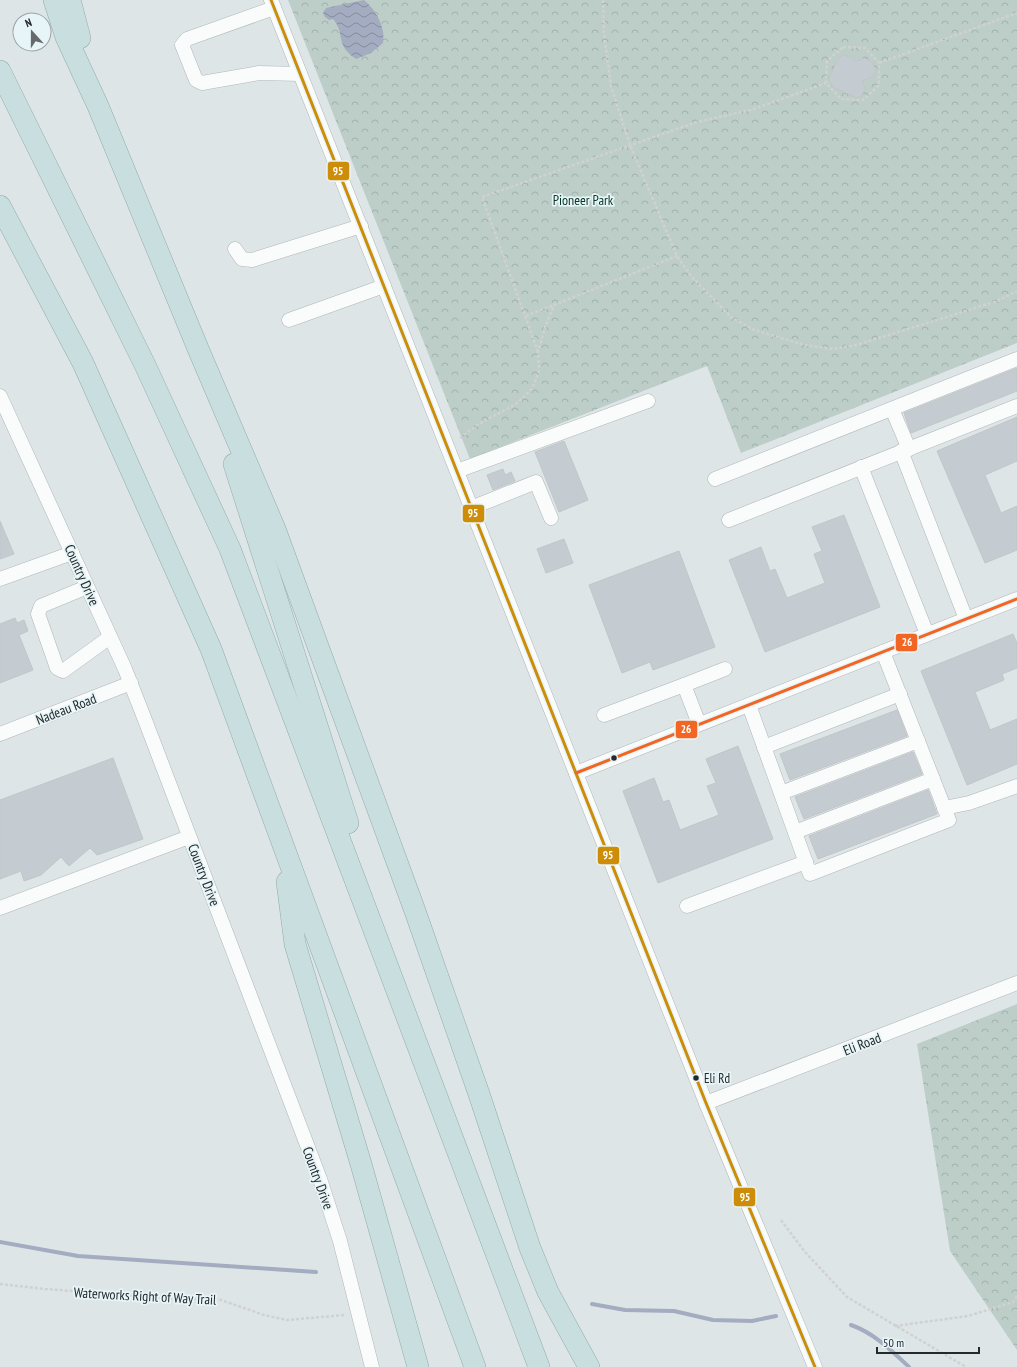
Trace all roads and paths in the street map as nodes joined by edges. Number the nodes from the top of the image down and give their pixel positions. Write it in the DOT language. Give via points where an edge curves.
graph roads {
  1 [pos="54,0"];
  2 [pos="70,0"];
  3 [pos="603,0"];
  4 [pos="272,4"];
  5 [pos="1017,14"];
  6 [pos="880,63"];
  7 [pos="0,71"];
  8 [pos="300,74"];
  9 [pos="826,83"];
  10 [pos="98,106"];
  11 [pos="630,145"];
  12 [pos="0,196"];
  13 [pos="0,206"];
  14 [pos="361,226"];
  15 [pos="15,232"];
  16 [pos="236,250"];
  17 [pos="677,256"];
  18 [pos="384,286"];
  19 [pos="1017,291"];
  20 [pos="554,305"];
  21 [pos="526,316"];
  22 [pos="289,320"];
  23 [pos="199,351"];
  24 [pos="538,352"];
  25 [pos="1017,359"];
  26 [pos="0,396"];
  27 [pos="648,401"];
  28 [pos="1017,406"];
  29 [pos="892,408"];
  30 [pos="5,420"];
  31 [pos="460,438"];
  32 [pos="905,450"];
  33 [pos="861,467"];
  34 [pos="457,471"];
  35 [pos="715,479"];
  36 [pos="471,508"];
  37 [pos="551,518"];
  38 [pos="729,520"];
  39 [pos="72,553"];
  40 [pos="0,579"];
  41 [pos="87,587"];
  42 [pos="1017,599"];
  43 [pos="966,619"];
  44 [pos="927,634"];
  45 [pos="110,637"];
  46 [pos="883,652"];
  47 [pos="725,669"];
  48 [pos="130,683"];
  49 [pos="684,685"];
  50 [pos="900,694"];
  51 [pos="749,705"];
  52 [pos="604,715"];
  53 [pos="699,724"];
  54 [pos="0,734"];
  55 [pos="918,741"];
  56 [pos="764,747"];
  57 [pos="576,773"];
  58 [pos="933,779"];
  59 [pos="1017,786"];
  60 [pos="781,793"];
  61 [pos="944,808"];
  62 [pos="795,832"];
  63 [pos="190,837"];
  64 [pos="282,844"];
  65 [pos="806,862"];
  66 [pos="687,906"];
  67 [pos="0,908"];
  68 [pos="1016,988"];
  69 [pos="421,1055"];
  70 [pos="706,1103"];
  71 [pos="781,1220"];
  72 [pos="0,1284"];
  73 [pos="1017,1296"];
  74 [pos="359,1317"];
  75 [pos="894,1326"];
  76 [pos="372,1367"];
  77 [pos="418,1367"];
  78 [pos="475,1367"];
  79 [pos="539,1367"];
  80 [pos="589,1367"];
  81 [pos="815,1367"];
  82 [pos="966,1367"];
  1 -- 10 [label="highway" via="66,37"];
  2 -- 10 [label="highway"];
  3 -- 11 [label="path" via="604,34 611,86"];
  4 -- 8 [label="street"];
  4 -- 8 [label="street" via="187,39 182,45 196,80 202,83 259,73"];
  5 -- 6 [label="path"];
  6 -- 9 [label="path" via="865,48 843,47 827,62"];
  6 -- 9 [label="path" via="879,85 863,100 841,99"];
  7 -- 69 [label="highway" via="145,365 230,549"];
  8 -- 14 [label="street"];
  9 -- 11 [label="path" via="751,110 697,122"];
  10 -- 23 [label="highway"];
  11 -- 17 [label="path"];
  11 -- 21 [label="path" via="482,196"];
  12 -- 15 [label="highway"];
  13 -- 15 [label="highway"];
  14 -- 16 [label="street" via="252,260 242,258"];
  14 -- 18 [label="street"];
  15 -- 64 [label="highway" via="83,363 208,642"];
  17 -- 19 [label="path" via="691,276 731,317 754,330 805,345 833,349 856,345 997,301"];
  17 -- 20 [label="path"];
  18 -- 22 [label="street"];
  18 -- 34 [label="street"];
  20 -- 21 [label="path"];
  20 -- 24 [label="path"];
  21 -- 24 [label="path"];
  23 -- 69 [label="highway"];
  23 -- 80 [label="highway" via="275,529 312,628 415,911 530,1248 548,1292"];
  24 -- 31 [label="path" via="539,371 532,389 516,404 477,425"];
  25 -- 29 [label="street"];
  26 -- 30 [label="street, Country Drive"];
  27 -- 34 [label="street"];
  28 -- 32 [label="street"];
  29 -- 32 [label="street"];
  29 -- 35 [label="street"];
  30 -- 39 [label="street, Country Drive"];
  32 -- 33 [label="street"];
  32 -- 43 [label="street"];
  33 -- 38 [label="street"];
  33 -- 44 [label="street"];
  34 -- 36 [label="street"];
  36 -- 37 [label="street" via="536,482"];
  36 -- 57 [label="street"];
  39 -- 40 [label="street"];
  39 -- 41 [label="street, Country Drive"];
  41 -- 45 [label="street, Country Drive"];
  41 -- 45 [label="street" via="41,606 38,614 57,668 63,671"];
  42 -- 43 [label="street"];
  43 -- 44 [label="street"];
  44 -- 46 [label="street"];
  45 -- 48 [label="street, Country Drive"];
  46 -- 50 [label="street"];
  46 -- 51 [label="street"];
  47 -- 49 [label="street"];
  48 -- 54 [label="street, Nadeau Road"];
  48 -- 63 [label="street, Country Drive"];
  49 -- 52 [label="street"];
  49 -- 53 [label="street"];
  50 -- 55 [label="street"];
  50 -- 56 [label="street"];
  51 -- 53 [label="street"];
  51 -- 56 [label="street"];
  53 -- 57 [label="street"];
  55 -- 58 [label="street"];
  55 -- 60 [label="street"];
  56 -- 60 [label="street"];
  57 -- 70 [label="street"];
  58 -- 61 [label="street"];
  58 -- 62 [label="street"];
  59 -- 61 [label="street" via="969,803"];
  60 -- 62 [label="street"];
  61 -- 65 [label="street" via="949,820 810,874"];
  62 -- 65 [label="street"];
  63 -- 67 [label="street"];
  63 -- 74 [label="street, Country Drive" via="322,1186 340,1241"];
  64 -- 77 [label="highway" via="295,944"];
  64 -- 78 [label="highway"];
  65 -- 66 [label="street"];
  68 -- 70 [label="street, Eli Road"];
  69 -- 79 [label="highway"];
  70 -- 81 [label="street"];
  71 -- 75 [label="path" via="805,1252 847,1298"];
  72 -- 74 [label="path, Waterworks Right of Way Trail" via="178,1299 218,1299 287,1320 342,1315"];
  73 -- 75 [label="path" via="1013,1302 968,1316"];
  74 -- 76 [label="street, Country Drive"];
  75 -- 82 [label="path"];
}
